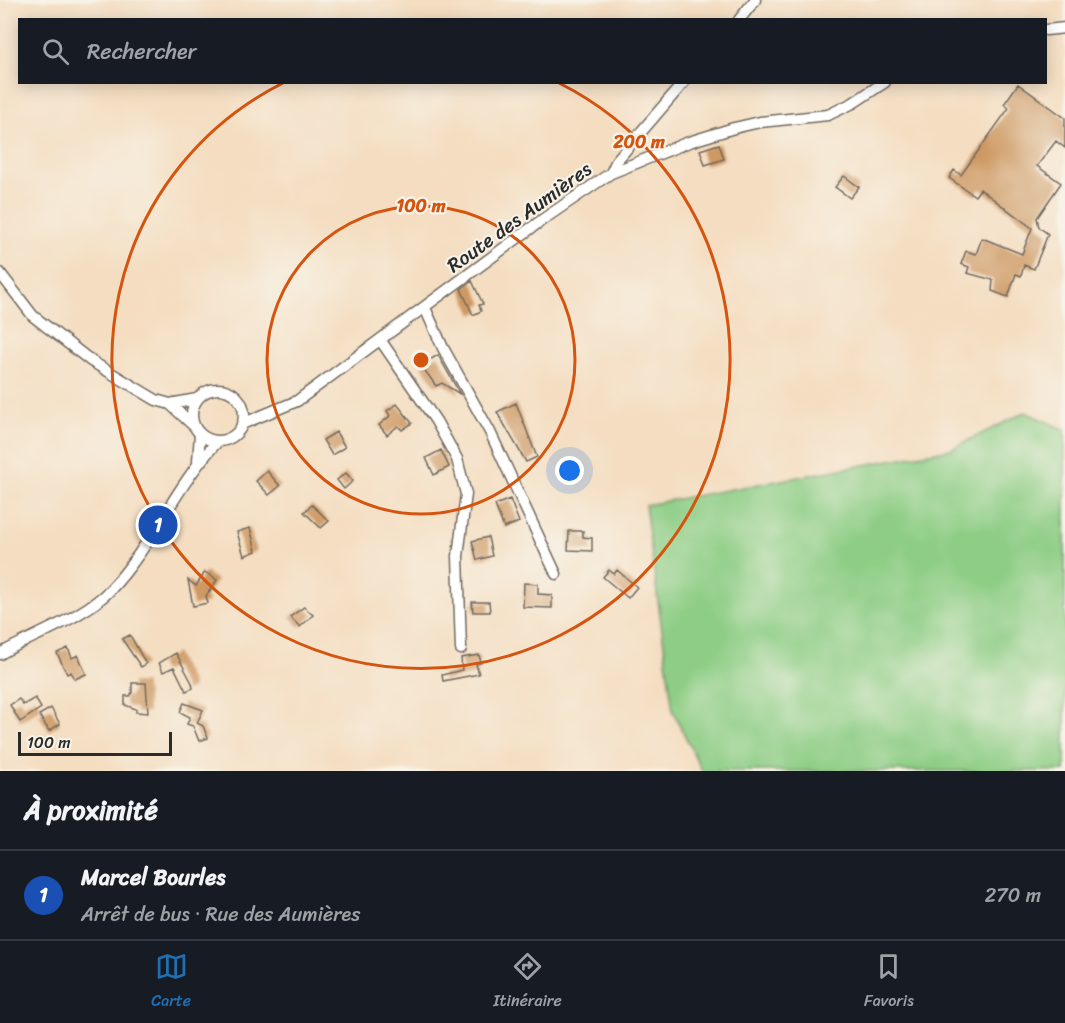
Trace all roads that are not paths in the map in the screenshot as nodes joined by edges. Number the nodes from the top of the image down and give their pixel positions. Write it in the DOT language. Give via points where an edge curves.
graph roads {
  1 [pos="755,0"];
  2 [pos="741,18"];
  3 [pos="1065,28"];
  4 [pos="1047,30"];
  5 [pos="682,84"];
  6 [pos="882,84"];
  7 [pos="611,173"];
  8 [pos="0,273"];
  9 [pos="425,308"];
  10 [pos="381,341"];
  11 [pos="197,399"];
  12 [pos="241,403"];
  13 [pos="170,404"];
  14 [pos="267,413"];
  15 [pos="242,424"];
  16 [pos="197,430"];
  17 [pos="218,441"];
  18 [pos="198,461"];
  19 [pos="556,574"];
  20 [pos="461,649"];
  21 [pos="0,654"];
  1 -- 2 [label="street"];
  3 -- 4 [label="street"];
  5 -- 7 [label="street" via="617,160"];
  6 -- 7 [label="street, Route des Aumières" via="828,115 734,128"];
  7 -- 9 [label="street, Route des Aumières"];
  8 -- 13 [label="street" via="20,301 56,336 149,396"];
  9 -- 10 [label="street, Route des Aumières"];
  9 -- 19 [label="street" via="442,348 490,432"];
  10 -- 14 [label="street, Route des Aumières" via="297,401"];
  10 -- 20 [label="street" via="457,459 466,494 458,556"];
  11 -- 12 [label="street" via="203,393 220,389"];
  11 -- 13 [label="street"];
  11 -- 16 [label="street" via="192,412"];
  12 -- 14 [label="street"];
  12 -- 15 [label="street"];
  13 -- 16 [label="street"];
  14 -- 15 [label="street, Route des Aumières"];
  15 -- 17 [label="street" via="233,436"];
  16 -- 17 [label="street"];
  16 -- 18 [label="street"];
  17 -- 18 [label="street"];
  18 -- 21 [label="street" via="137,558 109,591 77,613"];
}
